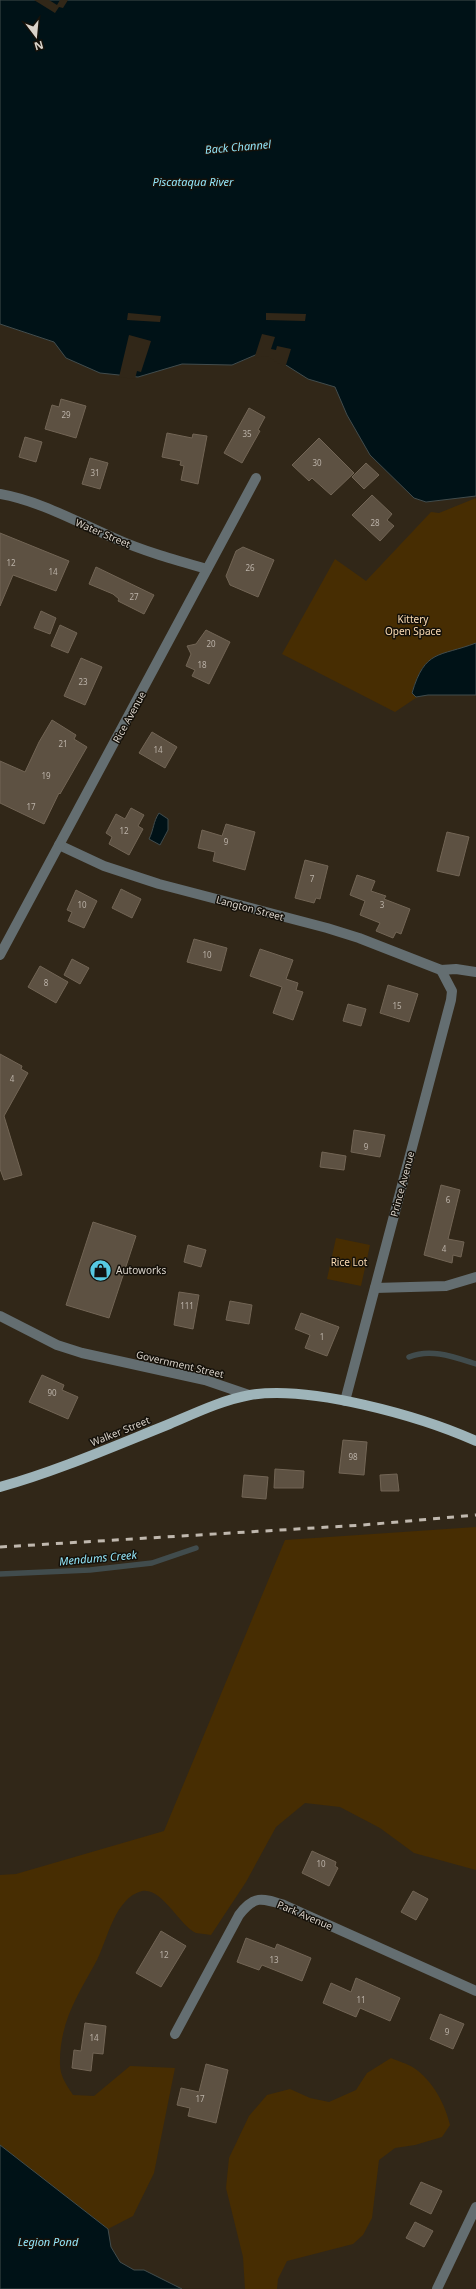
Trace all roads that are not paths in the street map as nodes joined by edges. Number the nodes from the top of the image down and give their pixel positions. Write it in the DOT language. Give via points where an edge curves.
graph roads {
  1 [pos="256,478"];
  2 [pos="0,494"];
  3 [pos="206,569"];
  4 [pos="59,845"];
  5 [pos="0,955"];
  6 [pos="441,970"];
  7 [pos="476,972"];
  8 [pos="476,1278"];
  9 [pos="375,1288"];
  10 [pos="0,1316"];
  11 [pos="249,1395"];
  12 [pos="345,1401"];
  13 [pos="476,1441"];
  14 [pos="0,1488"];
  15 [pos="476,1991"];
  16 [pos="175,2034"];
  17 [pos="476,2207"];
  18 [pos="437,2289"];
  1 -- 3 [label="street, Rice Avenue"];
  2 -- 3 [label="street, Water Street" via="18,497 120,541"];
  3 -- 4 [label="street, Rice Avenue" via="152,676"];
  4 -- 5 [label="street, Rice Avenue"];
  4 -- 6 [label="street, Langton Street" via="92,862 126,874 337,931"];
  6 -- 7 [label="street"];
  6 -- 9 [label="street, Prince Avenue" via="452,991 452,1000"];
  8 -- 9 [label="street" via="446,1286"];
  9 -- 12 [label="street, Prince Avenue"];
  10 -- 11 [label="street, Government Street" via="57,1345 82,1353 205,1380"];
  11 -- 12 [label="main road, Government Street" via="284,1394"];
  11 -- 14 [label="main road, Walker Street" via="191,1415 53,1471"];
  12 -- 13 [label="main road, Government Street" via="409,1417"];
  15 -- 16 [label="street, Park Avenue" via="284,1905 263,1899 247,1904 239,1915"];
  17 -- 18 [label="street"];
}
